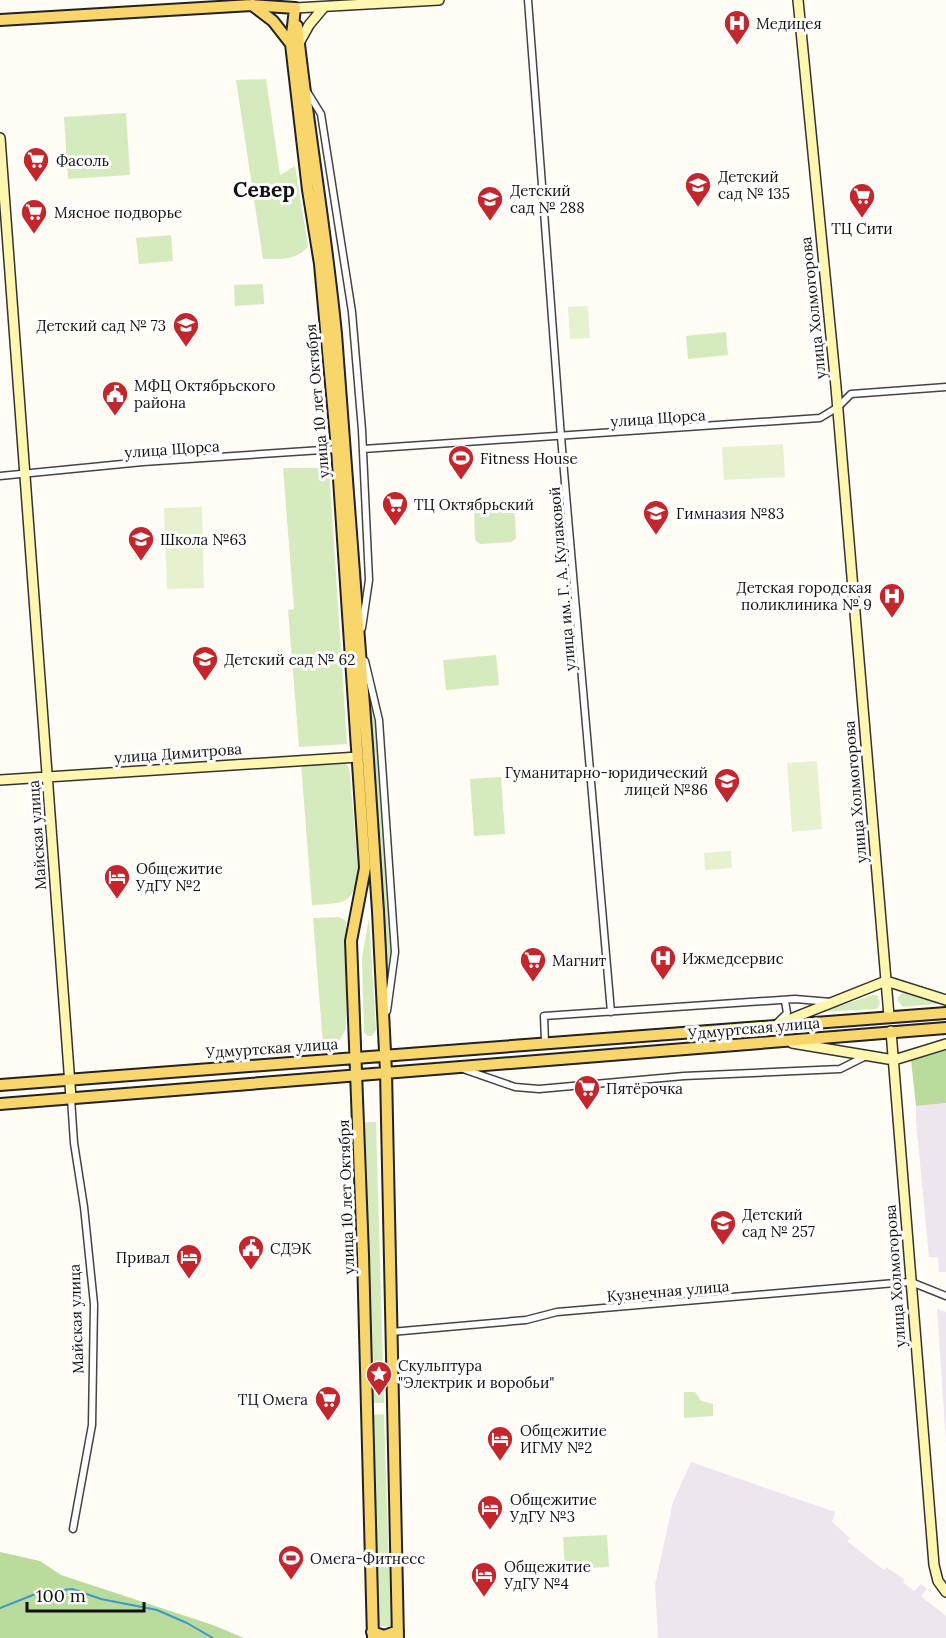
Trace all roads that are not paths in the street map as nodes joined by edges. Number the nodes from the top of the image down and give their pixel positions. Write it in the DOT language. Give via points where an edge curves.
graph roads {
  1 [pos="439,0"];
  2 [pos="528,0"];
  3 [pos="798,0"];
  4 [pos="295,4"];
  5 [pos="252,5"];
  6 [pos="324,7"];
  7 [pos="0,20"];
  8 [pos="295,43"];
  9 [pos="303,86"];
  10 [pos="0,138"];
  11 [pos="836,387"];
  12 [pos="946,387"];
  13 [pos="851,394"];
  14 [pos="838,407"];
  15 [pos="820,418"];
  16 [pos="839,420"];
  17 [pos="561,436"];
  18 [pos="341,449"];
  19 [pos="363,449"];
  20 [pos="25,474"];
  21 [pos="0,476"];
  22 [pos="360,640"];
  23 [pos="363,756"];
  24 [pos="48,777"];
  25 [pos="0,780"];
  26 [pos="886,981"];
  27 [pos="946,1000"];
  28 [pos="785,1001"];
  29 [pos="831,1002"];
  30 [pos="611,1012"];
  31 [pos="946,1013"];
  32 [pos="890,1016"];
  33 [pos="776,1025"];
  34 [pos="946,1028"];
  35 [pos="891,1031"];
  36 [pos="384,1035"];
  37 [pos="778,1041"];
  38 [pos="545,1042"];
  39 [pos="946,1044"];
  40 [pos="385,1055"];
  41 [pos="866,1055"];
  42 [pos="356,1057"];
  43 [pos="894,1060"];
  44 [pos="457,1067"];
  45 [pos="386,1072"];
  46 [pos="357,1075"];
  47 [pos="69,1079"];
  48 [pos="26,1083"];
  49 [pos="0,1085"];
  50 [pos="71,1098"];
  51 [pos="29,1102"];
  52 [pos="0,1104"];
  53 [pos="910,1282"];
  54 [pos="946,1296"];
  55 [pos="391,1332"];
  56 [pos="73,1529"];
  57 [pos="946,1592"];
  58 [pos="398,1634"];
  59 [pos="373,1635"];
  1 -- 6 [label="street"];
  2 -- 17 [label="street, улица им. Г. А. Кулаковой"];
  3 -- 11 [label="street, улица Холмогорова"];
  4 -- 5 [label="main road"];
  4 -- 6 [label="street"];
  4 -- 8 [label="main road"];
  5 -- 7 [label="main road"];
  5 -- 8 [label="main road"];
  6 -- 8 [label="street"];
  8 -- 9 [label="main road, улица 10 лет Октября"];
  8 -- 18 [label="main road, улица 10 лет Октября" via="308,190"];
  9 -- 18 [label="main road, улица 10 лет Октября" via="330,273"];
  9 -- 19 [label="street, улица 10 лет Октября" via="321,114 332,177 352,312"];
  10 -- 20 [label="street, Майская улица"];
  11 -- 13 [label="street"];
  11 -- 14 [label="street, улица Холмогорова"];
  12 -- 13 [label="street"];
  13 -- 14 [label="street, улица Щорса"];
  14 -- 15 [label="street, улица Щорса"];
  14 -- 16 [label="street, улица Холмогорова"];
  15 -- 16 [label="street"];
  15 -- 17 [label="street, улица Щорса"];
  16 -- 26 [label="street, улица Холмогорова"];
  17 -- 19 [label="street, улица Щорса"];
  17 -- 30 [label="street, улица им. Г. А. Кулаковой"];
  18 -- 20 [label="street, улица Щорса"];
  18 -- 22 [label="main road, улица 10 лет Октября"];
  18 -- 23 [label="main road, улица 10 лет Октября"];
  19 -- 22 [label="street, улица 10 лет Октября" via="369,580"];
  20 -- 21 [label="street, улица Щорса"];
  20 -- 24 [label="street, Майская улица"];
  22 -- 23 [label="main road, улица 10 лет Октября"];
  22 -- 36 [label="street, улица 10 лет Октября" via="379,720 395,952"];
  23 -- 24 [label="street, улица Димитрова"];
  23 -- 36 [label="main road, улица 10 лет Октября" via="378,911"];
  23 -- 42 [label="main road, улица 10 лет Октября" via="365,868 351,941"];
  24 -- 25 [label="street, улица Димитрова"];
  24 -- 47 [label="street, Майская улица"];
  26 -- 27 [label="street"];
  26 -- 29 [label="street"];
  26 -- 32 [label="street, улица Холмогорова"];
  28 -- 29 [label="street, Удмуртская улица"];
  28 -- 30 [label="street, Удмуртская улица"];
  28 -- 33 [label="street" via="787,1013"];
  29 -- 33 [label="street"];
  30 -- 38 [label="street, Удмуртская улица" via="544,1016"];
  31 -- 32 [label="main road, Удмуртская улица"];
  32 -- 33 [label="main road, Удмуртская улица"];
  32 -- 35 [label="main road, улица Холмогорова"];
  33 -- 38 [label="main road, Удмуртская улица"];
  34 -- 35 [label="main road, Удмуртская улица"];
  35 -- 37 [label="main road, Удмуртская улица"];
  35 -- 43 [label="street, улица Холмогорова"];
  36 -- 40 [label="main road, улица 10 лет Октября"];
  37 -- 41 [label="street"];
  37 -- 44 [label="main road, Удмуртская улица"];
  38 -- 40 [label="main road, Удмуртская улица"];
  39 -- 43 [label="street"];
  40 -- 42 [label="main road, Удмуртская улица"];
  40 -- 45 [label="main road, улица 10 лет Октября"];
  41 -- 43 [label="street"];
  41 -- 44 [label="street, Удмуртская улица" via="840,1069 528,1089"];
  42 -- 46 [label="main road, улица 10 лет Октября"];
  42 -- 47 [label="main road, Удмуртская улица"];
  43 -- 53 [label="street, улица Холмогорова"];
  44 -- 45 [label="main road, Удмуртская улица"];
  45 -- 46 [label="main road, Удмуртская улица"];
  45 -- 55 [label="main road, улица 10 лет Октября"];
  46 -- 50 [label="main road, Удмуртская улица"];
  46 -- 59 [label="main road, улица 10 лет Октября"];
  47 -- 48 [label="main road, Удмуртская улица"];
  47 -- 50 [label="street, Майская улица"];
  48 -- 49 [label="main road, Удмуртская улица"];
  48 -- 51 [label="main road" via="33,1092"];
  50 -- 51 [label="main road, Удмуртская улица"];
  50 -- 56 [label="street, Майская улица" via="93,1304 92,1425"];
  51 -- 52 [label="main road, Удмуртская улица"];
  53 -- 54 [label="street, Кузнечная улица"];
  53 -- 55 [label="street, Кузнечная улица" via="557,1312 526,1320"];
  53 -- 57 [label="street, улица Холмогорова" via="934,1565"];
  55 -- 58 [label="main road, улица 10 лет Октября"];
  58 -- 59 [label="main road"];
}
